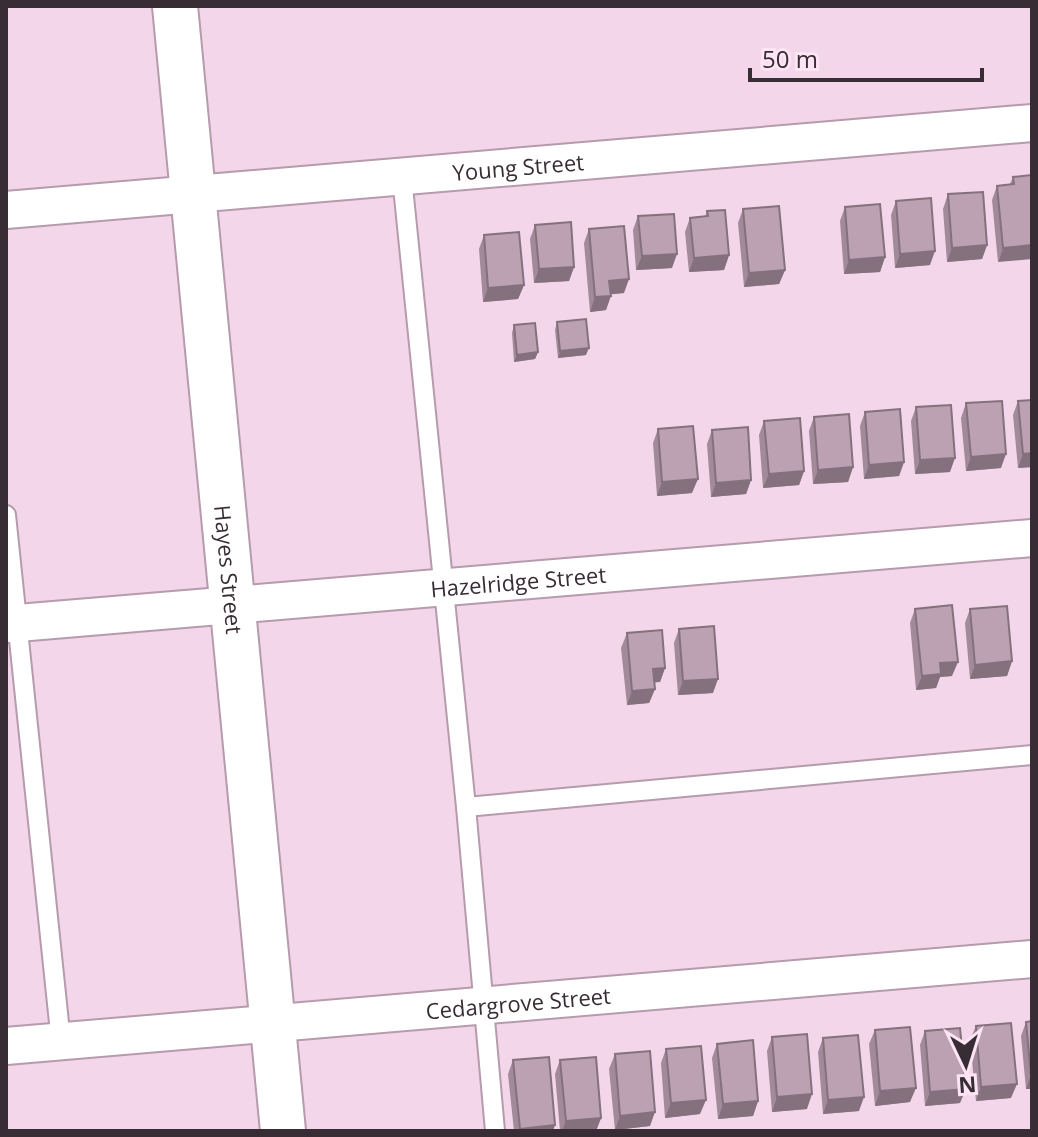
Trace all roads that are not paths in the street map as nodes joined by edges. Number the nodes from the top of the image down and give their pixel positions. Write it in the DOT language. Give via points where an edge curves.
graph roads {
  1 [pos="175,6"];
  2 [pos="1032,123"];
  3 [pos="402,177"];
  4 [pos="193,195"];
  5 [pos="6,210"];
  6 [pos="6,515"];
  7 [pos="1032,538"];
  8 [pos="442,588"];
  9 [pos="233,605"];
  10 [pos="11,624"];
  11 [pos="1032,755"];
  12 [pos="466,807"];
  13 [pos="1032,959"];
  14 [pos="482,1006"];
  15 [pos="273,1024"];
  16 [pos="61,1042"];
  17 [pos="6,1046"];
  18 [pos="283,1131"];
  19 [pos="495,1131"];
  1 -- 4 [label="street, Hayes Street"];
  2 -- 3 [label="street, Young Street"];
  3 -- 4 [label="street, Young Street"];
  3 -- 8 [label="lane"];
  4 -- 5 [label="street, Young Street"];
  4 -- 9 [label="street, Hayes Street"];
  6 -- 10 [label="lane"];
  7 -- 8 [label="street, Hazelridge Street"];
  8 -- 9 [label="street, Hazelridge Street"];
  8 -- 12 [label="lane"];
  9 -- 10 [label="street, Hazelridge Street"];
  9 -- 15 [label="street, Hayes Street"];
  10 -- 16 [label="lane"];
  11 -- 12 [label="lane"];
  12 -- 14 [label="lane"];
  13 -- 14 [label="street, Cedargrove Street"];
  14 -- 15 [label="street, Cedargrove Street"];
  14 -- 19 [label="lane"];
  15 -- 16 [label="street, Cedargrove Street"];
  15 -- 18 [label="street, Hayes Street"];
  16 -- 17 [label="street, Cedargrove Street"];
}
